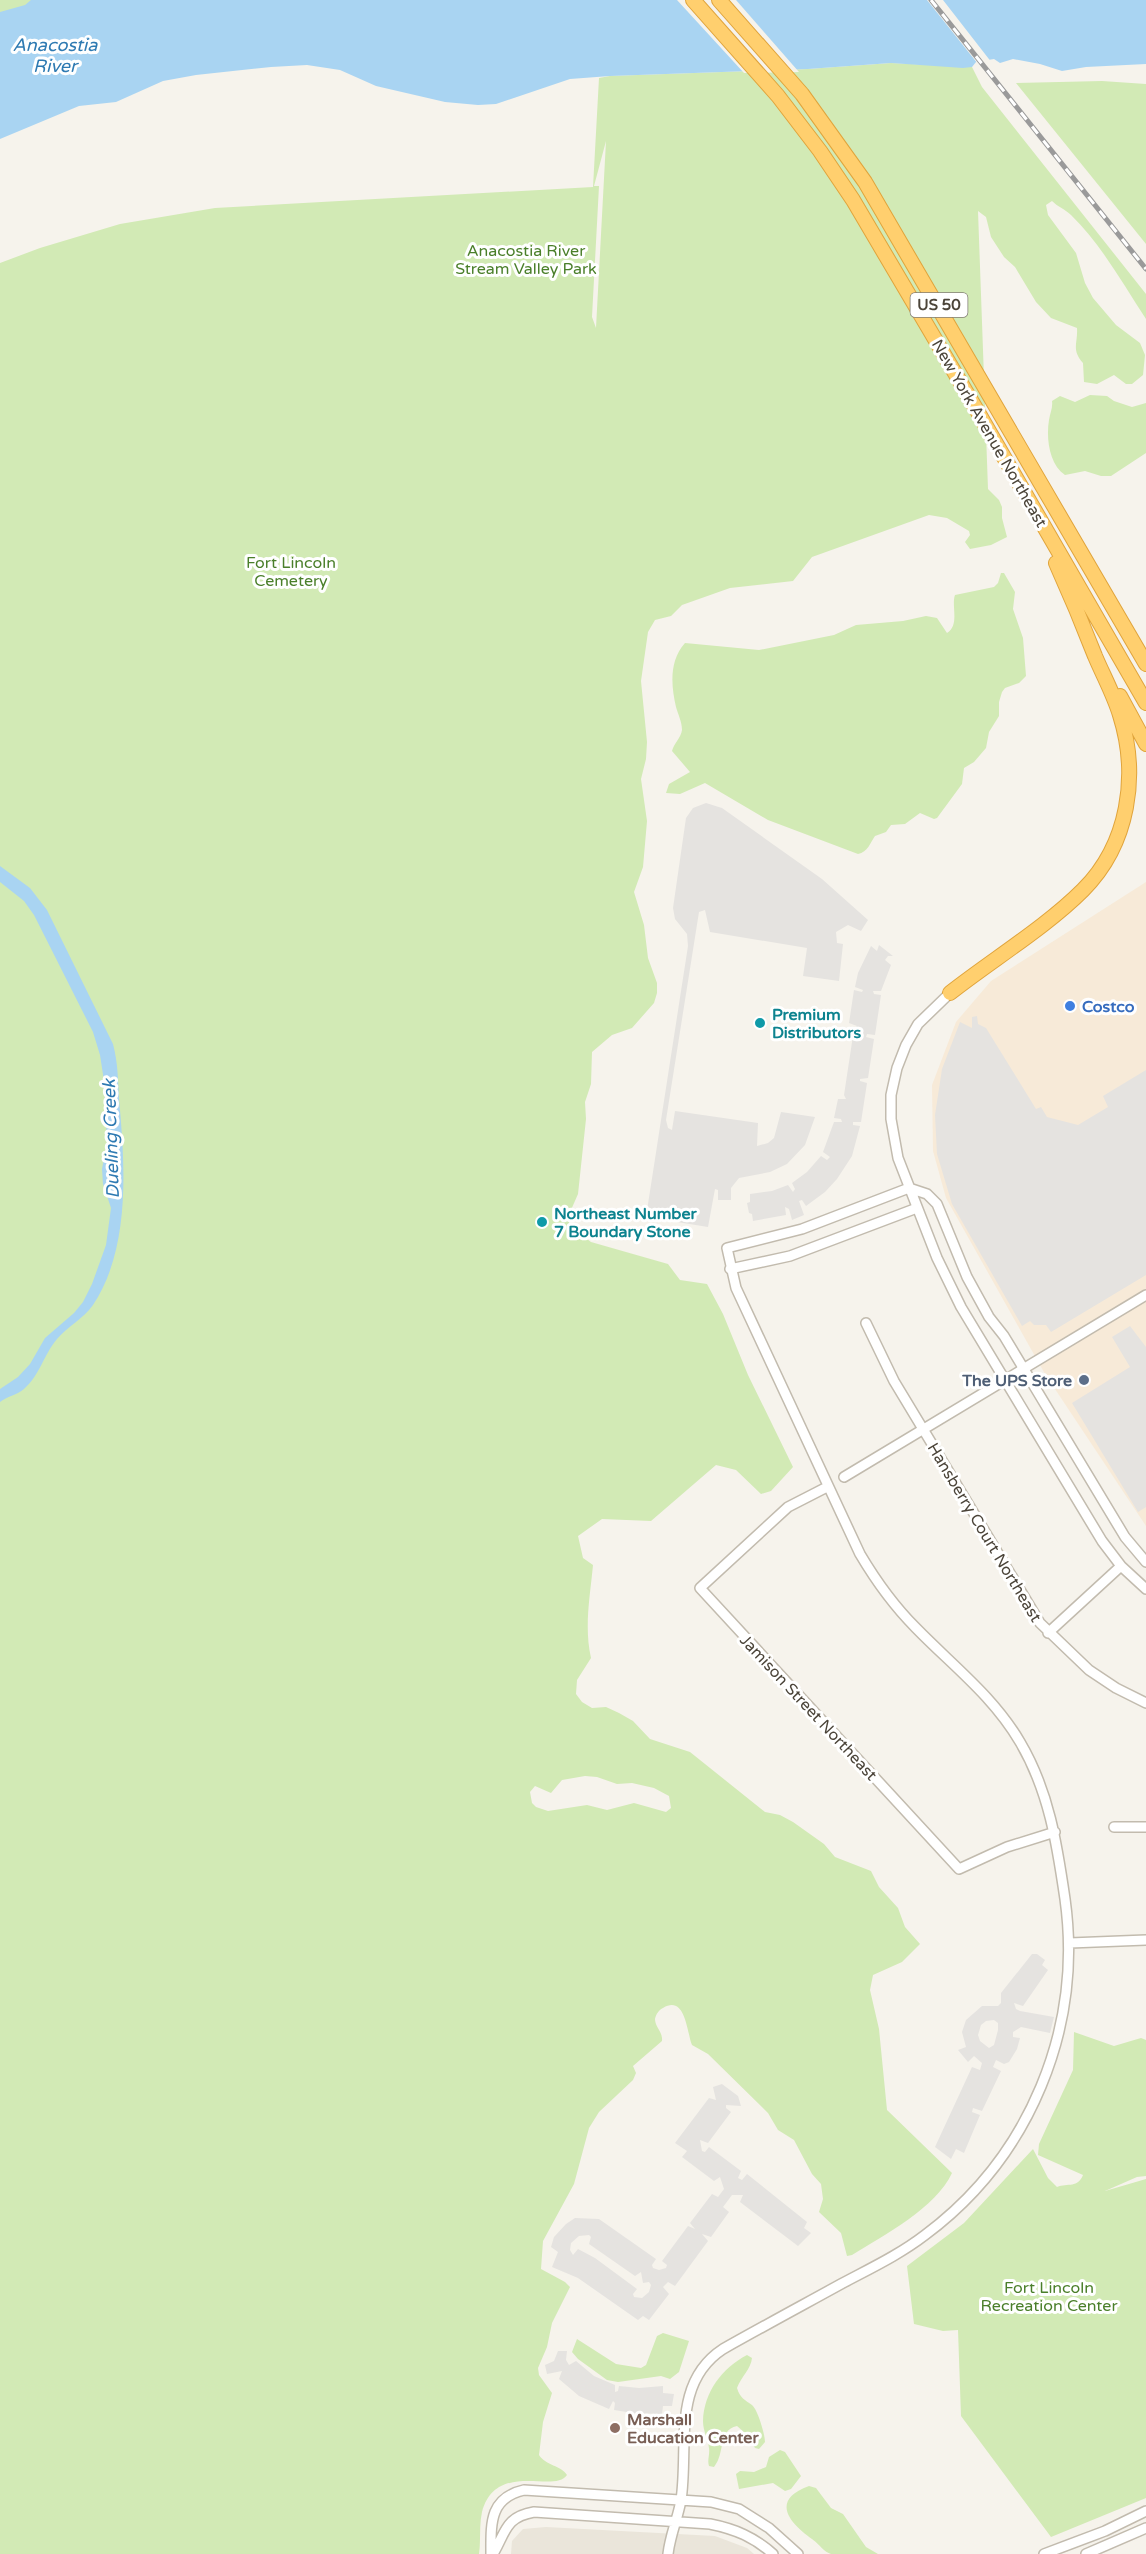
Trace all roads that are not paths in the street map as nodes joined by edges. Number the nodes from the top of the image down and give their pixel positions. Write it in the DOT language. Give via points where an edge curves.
graph roads {
  1 [pos="693,0"];
  2 [pos="719,0"];
  3 [pos="1032,506"];
  4 [pos="1076,609"];
  5 [pos="1118,615"];
  6 [pos="1146,657"];
  7 [pos="1146,664"];
  8 [pos="1146,703"];
  9 [pos="1146,744"];
  10 [pos="950,993"];
  11 [pos="909,1188"];
  12 [pos="917,1208"];
  13 [pos="730,1269"];
  14 [pos="1146,1294"];
  15 [pos="867,1323"];
  16 [pos="1024,1369"];
  17 [pos="1006,1380"];
  18 [pos="923,1430"];
  19 [pos="844,1477"];
  20 [pos="827,1486"];
  21 [pos="1146,1562"];
  22 [pos="1121,1566"];
  23 [pos="1146,1589"];
  24 [pos="1048,1632"];
  25 [pos="1146,1703"];
  26 [pos="1114,1827"];
  27 [pos="1146,1827"];
  28 [pos="1055,1832"];
  29 [pos="1146,1940"];
  30 [pos="1070,1943"];
  31 [pos="681,2499"];
  32 [pos="1146,2511"];
  33 [pos="676,2520"];
  34 [pos="1146,2528"];
  35 [pos="492,2554"];
  36 [pos="668,2554"];
  37 [pos="773,2554"];
  38 [pos="798,2554"];
  39 [pos="1044,2554"];
  40 [pos="1086,2554"];
  1 -- 3 [label="highway, New York Avenue Northeast / US 50" via="778,96 827,161 868,224"];
  2 -- 5 [label="highway, New York Avenue Northeast / US 50" via="802,94 852,162"];
  3 -- 4 [label="highway"];
  3 -- 8 [label="highway, New York Avenue Northeast / US 50"];
  4 -- 9 [label="highway"];
  4 -- 10 [label="highway" via="1123,727 1129,784 1121,828 1106,861 1084,889"];
  5 -- 6 [label="highway"];
  5 -- 7 [label="highway, New York Avenue Northeast / US 50"];
  10 -- 11 [label="street" via="911,1035 893,1080 892,1131"];
  11 -- 12 [label="street"];
  11 -- 13 [label="street" via="789,1234 727,1248"];
  11 -- 16 [label="street" via="927,1194 937,1204 967,1276"];
  12 -- 13 [label="street" via="790,1256"];
  12 -- 17 [label="street" via="948,1281"];
  13 -- 20 [label="street"];
  14 -- 16 [label="street"];
  15 -- 18 [label="street, Hansberry Court Northeast"];
  16 -- 17 [label="street"];
  16 -- 21 [label="street" via="1118,1527"];
  17 -- 18 [label="street"];
  17 -- 22 [label="street" via="1096,1532"];
  18 -- 19 [label="street"];
  18 -- 24 [label="street, Hansberry Court Northeast"];
  20 -- 28 [label="street" via="855,1545 886,1594 980,1688 1011,1726 1040,1781"];
  20 -- 28 [label="street, Jamison Street Northeast" via="788,1507 700,1588 959,1869 1007,1847"];
  22 -- 23 [label="street"];
  22 -- 24 [label="street"];
  24 -- 25 [label="street, Hansberry Court Northeast" via="1096,1676"];
  26 -- 27 [label="street"];
  28 -- 30 [label="street"];
  29 -- 30 [label="street"];
  30 -- 31 [label="street" via="1066,1997 1056,2047 1034,2105 1005,2154 969,2197 922,2238 723,2349 703,2366 688,2397"];
  31 -- 33 [label="street"];
  31 -- 35 [label="street" via="515,2492 497,2507 491,2523"];
  31 -- 38 [label="street" via="739,2509 769,2528"];
  32 -- 39 [label="street"];
  33 -- 35 [label="street" via="522,2514 504,2530"];
  33 -- 36 [label="street"];
  33 -- 37 [label="street" via="736,2530"];
  34 -- 40 [label="street"];
}
